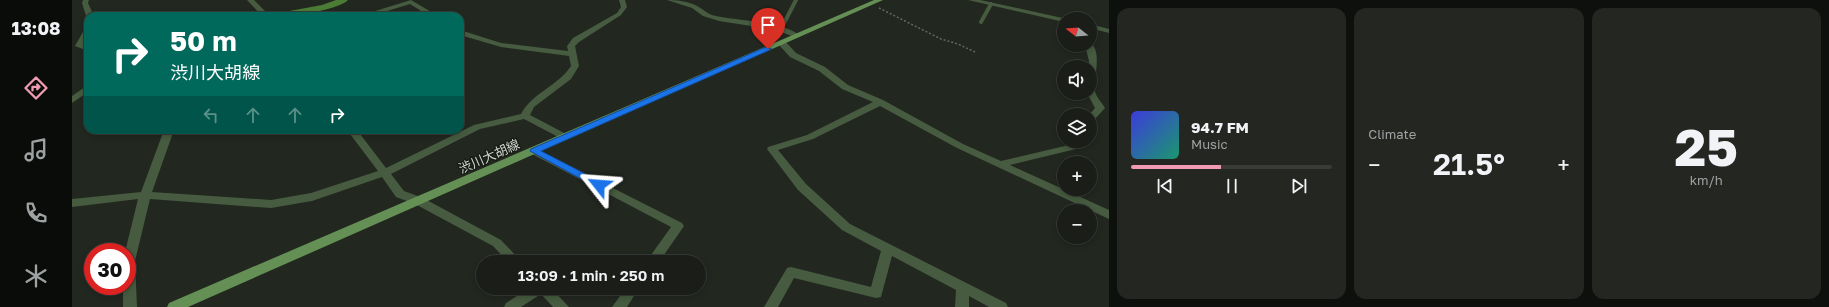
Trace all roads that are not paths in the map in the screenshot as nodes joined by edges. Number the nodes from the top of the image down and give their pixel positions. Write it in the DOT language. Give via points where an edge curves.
graph roads {
  1 [pos="86,0"];
  2 [pos="250,0"];
  3 [pos="622,0"];
  4 [pos="670,0"];
  5 [pos="796,0"];
  6 [pos="971,0"];
  7 [pos="875,2"];
  8 [pos="991,4"];
  9 [pos="88,12"];
  10 [pos="262,12"];
  11 [pos="377,12"];
  12 [pos="427,12"];
  13 [pos="1057,18"];
  14 [pos="981,22"];
  15 [pos="1097,28"];
  16 [pos="781,29"];
  17 [pos="1109,31"];
  18 [pos="464,34"];
  19 [pos="797,36"];
  20 [pos="84,37"];
  21 [pos="782,43"];
  22 [pos="84,48"];
  23 [pos="1091,52"];
  24 [pos="572,54"];
  25 [pos="84,91"];
  26 [pos="72,100"];
  27 [pos="880,102"];
  28 [pos="1097,111"];
  29 [pos="525,116"];
  30 [pos="464,133"];
  31 [pos="168,134"];
  32 [pos="355,134"];
  33 [pos="463,134"];
  34 [pos="565,137"];
  35 [pos="1069,148"];
  36 [pos="534,151"];
  37 [pos="1001,164"];
  38 [pos="384,173"];
  39 [pos="145,196"];
  40 [pos="419,201"];
  41 [pos="72,203"];
  42 [pos="1109,215"];
  43 [pos="888,249"];
  44 [pos="509,255"];
  45 [pos="657,255"];
  46 [pos="962,287"];
  47 [pos="529,295"];
  48 [pos="550,295"];
  49 [pos="628,295"];
  50 [pos="130,307"];
  51 [pos="174,307"];
  52 [pos="511,307"];
  53 [pos="562,307"];
  54 [pos="619,307"];
  55 [pos="771,307"];
  56 [pos="962,307"];
  57 [pos="1001,307"];
  1 -- 9 [label="street"];
  2 -- 10 [label="street"];
  3 -- 24 [label="street" via="624,7 619,14 576,40 571,46"];
  4 -- 16 [label="street" via="694,7 718,19"];
  5 -- 16 [label="lane"];
  6 -- 8 [label="street"];
  7 -- 19 [label="main road, 渋川大胡線"];
  8 -- 13 [label="street"];
  8 -- 14 [label="lane"];
  11 -- 12 [label="street" via="411,2"];
  15 -- 17 [label="street"];
  16 -- 19 [label="street"];
  18 -- 24 [label="street" via="507,46"];
  19 -- 21 [label="main road, 渋川大胡線"];
  20 -- 22 [label="street" via="79,46"];
  21 -- 27 [label="street" via="793,55 822,69 845,87"];
  21 -- 34 [label="main road, 渋川大胡線"];
  23 -- 28 [label="street" via="1093,61 1091,92 1100,108"];
  24 -- 29 [label="street" via="575,66 568,77 530,106"];
  25 -- 26 [label="street"];
  27 -- 37 [label="street" via="960,146"];
  27 -- 43 [label="street" via="810,137 772,149 802,187 846,227"];
  29 -- 30 [label="street" via="477,127"];
  29 -- 34 [label="street"];
  31 -- 39 [label="street"];
  32 -- 38 [label="street"];
  33 -- 38 [label="street"];
  34 -- 36 [label="main road, 渋川大胡線"];
  35 -- 37 [label="street"];
  36 -- 40 [label="main road, 渋川大胡線"];
  36 -- 45 [label="street" via="678,226"];
  37 -- 42 [label="street"];
  38 -- 39 [label="street" via="312,197 271,204"];
  38 -- 40 [label="street" via="400,194"];
  39 -- 41 [label="street"];
  39 -- 50 [label="street" via="130,261"];
  40 -- 44 [label="street" via="497,243"];
  40 -- 51 [label="main road, 渋川大胡線"];
  43 -- 46 [label="street"];
  43 -- 55 [label="street" via="876,293 791,272"];
  46 -- 56 [label="street"];
  46 -- 57 [label="street"];
  47 -- 52 [label="street"];
  48 -- 53 [label="street"];
  49 -- 54 [label="street"];
}
